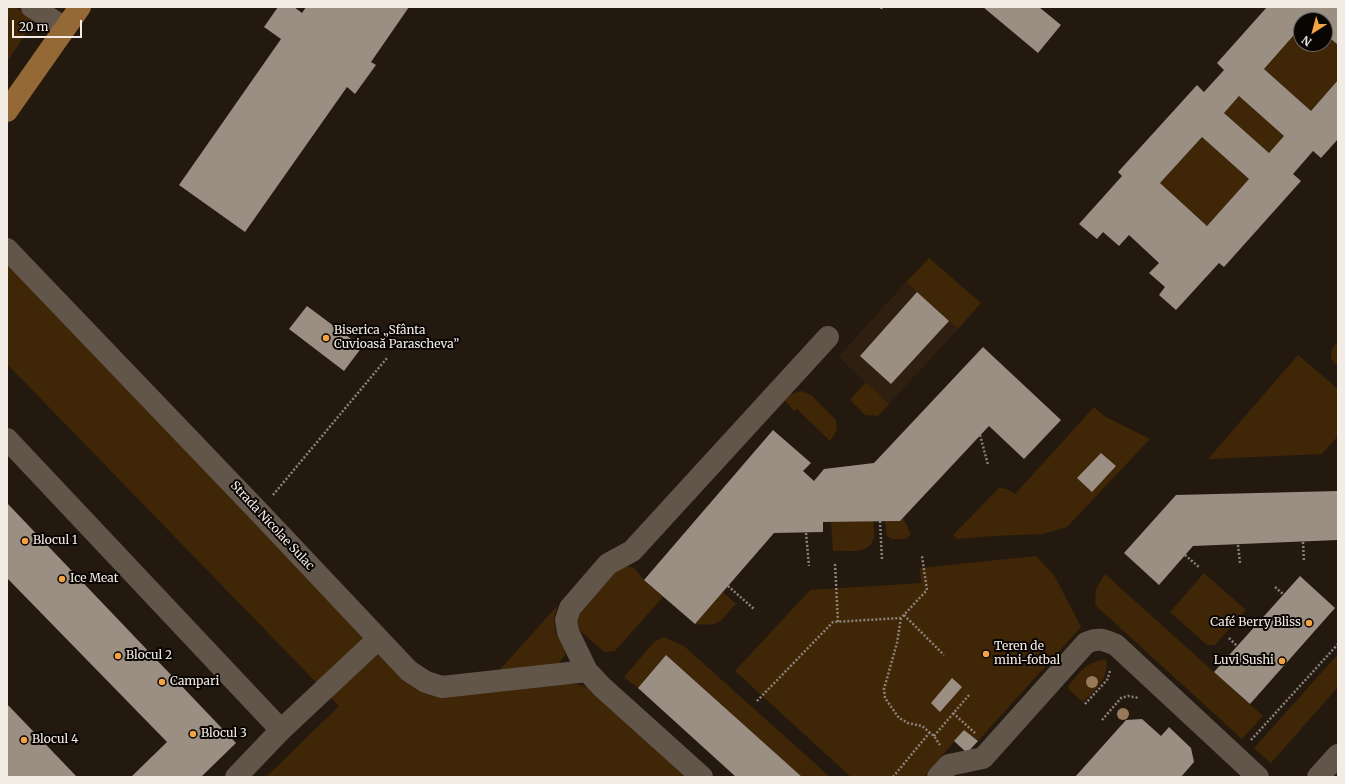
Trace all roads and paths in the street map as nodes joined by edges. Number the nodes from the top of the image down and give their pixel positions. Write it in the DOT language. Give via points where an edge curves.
graph roads {
  1 [pos="32,7"];
  2 [pos="80,7"];
  3 [pos="65,28"];
  4 [pos="7,111"];
  5 [pos="7,249"];
  6 [pos="828,337"];
  7 [pos="387,358"];
  8 [pos="980,435"];
  9 [pos="7,439"];
  10 [pos="988,465"];
  11 [pos="259,512"];
  12 [pos="880,521"];
  13 [pos="806,532"];
  14 [pos="1303,542"];
  15 [pos="1238,545"];
  16 [pos="1185,555"];
  17 [pos="922,556"];
  18 [pos="882,560"];
  19 [pos="1304,562"];
  20 [pos="1240,563"];
  21 [pos="835,564"];
  22 [pos="809,566"];
  23 [pos="1200,568"];
  24 [pos="728,586"];
  25 [pos="1275,587"];
  26 [pos="1284,594"];
  27 [pos="754,609"];
  28 [pos="904,615"];
  29 [pos="901,618"];
  30 [pos="838,622"];
  31 [pos="1229,638"];
  32 [pos="378,639"];
  33 [pos="1338,644"];
  34 [pos="1238,646"];
  35 [pos="944,655"];
  36 [pos="587,670"];
  37 [pos="969,696"];
  38 [pos="757,701"];
  39 [pos="953,713"];
  40 [pos="281,730"];
  41 [pos="930,732"];
  42 [pos="976,735"];
  43 [pos="934,736"];
  44 [pos="1338,755"];
  45 [pos="1236,757"];
  46 [pos="944,771"];
  47 [pos="236,777"];
  48 [pos="702,777"];
  49 [pos="893,777"];
  50 [pos="1258,777"];
  51 [pos="1318,777"];
  1 -- 3 [label="lane"];
  2 -- 3 [label="main road"];
  3 -- 4 [label="main road"];
  5 -- 11 [label="lane, Strada Nicolae Sulac"];
  6 -- 36 [label="lane" via="632,552 608,564 570,608 566,620 568,632"];
  7 -- 11 [label="path"];
  8 -- 10 [label="path"];
  9 -- 40 [label="lane"];
  11 -- 32 [label="lane, Strada Nicolae Sulac"];
  12 -- 18 [label="path"];
  13 -- 22 [label="path"];
  14 -- 19 [label="path"];
  15 -- 20 [label="path"];
  16 -- 23 [label="path"];
  17 -- 28 [label="path" via="927,590"];
  21 -- 30 [label="path"];
  24 -- 27 [label="path"];
  25 -- 26 [label="path"];
  28 -- 29 [label="path"];
  28 -- 35 [label="path"];
  29 -- 30 [label="path"];
  29 -- 41 [label="path" via="884,698 899,718 922,726"];
  30 -- 38 [label="path" via="833,622"];
  31 -- 34 [label="path"];
  32 -- 36 [label="lane, Strada Nicolae Sulac" via="409,672 426,682 442,687"];
  32 -- 40 [label="lane"];
  33 -- 45 [label="path"];
  36 -- 48 [label="lane" via="602,687"];
  37 -- 39 [label="path"];
  39 -- 42 [label="path"];
  39 -- 43 [label="path"];
  40 -- 47 [label="lane"];
  41 -- 43 [label="path"];
  41 -- 49 [label="path"];
  43 -- 46 [label="path" via="941,746"];
  44 -- 51 [label="lane"];
  45 -- 46 [label="lane" via="1116,645 1094,639 1086,643 983,758"];
  45 -- 50 [label="lane"];
}
